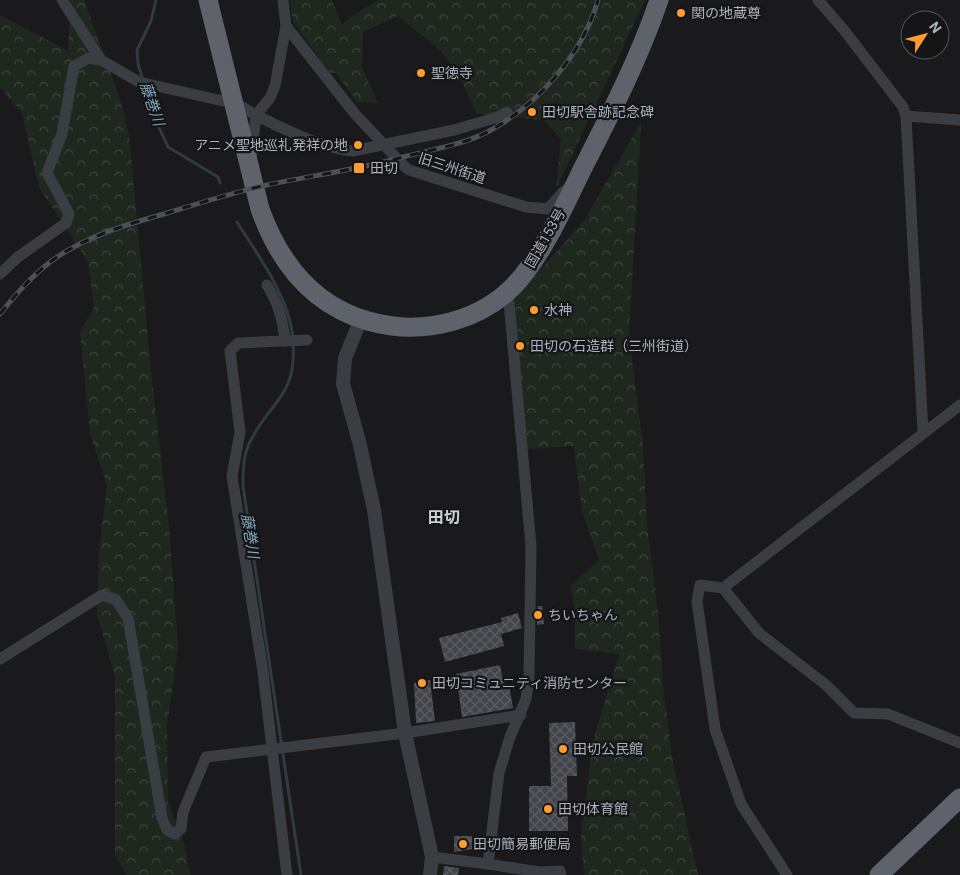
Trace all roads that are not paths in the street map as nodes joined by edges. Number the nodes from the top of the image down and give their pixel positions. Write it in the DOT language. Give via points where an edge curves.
graph roads {
  1 [pos="62,0"];
  2 [pos="208,0"];
  3 [pos="283,0"];
  4 [pos="659,0"];
  5 [pos="818,0"];
  6 [pos="286,26"];
  7 [pos="101,60"];
  8 [pos="223,100"];
  9 [pos="242,107"];
  10 [pos="507,112"];
  11 [pos="256,115"];
  12 [pos="906,116"];
  13 [pos="960,120"];
  14 [pos="385,146"];
  15 [pos="247,161"];
  16 [pos="572,189"];
  17 [pos="0,274"];
  18 [pos="267,285"];
  19 [pos="508,291"];
  20 [pos="361,319"];
  21 [pos="960,405"];
  22 [pos="923,432"];
  23 [pos="723,588"];
  24 [pos="0,659"];
  25 [pos="521,715"];
  26 [pos="406,733"];
  27 [pos="960,743"];
  28 [pos="272,749"];
  29 [pos="960,798"];
  30 [pos="432,857"];
  31 [pos="488,864"];
  32 [pos="287,875"];
  33 [pos="430,875"];
  34 [pos="561,875"];
  35 [pos="787,875"];
  36 [pos="879,875"];
  1 -- 7 [label="street"];
  2 -- 15 [label="highway, 国道153号"];
  3 -- 6 [label="street"];
  4 -- 16 [label="highway, 国道153号" via="629,74"];
  5 -- 12 [label="street" via="903,107"];
  6 -- 11 [label="street" via="275,86"];
  6 -- 14 [label="street, 旧三州街道" via="355,114"];
  7 -- 8 [label="street" via="139,82"];
  7 -- 17 [label="street" via="89,58 74,66 62,134 47,173 69,214 66,224 18,257"];
  9 -- 11 [label="street"];
  10 -- 14 [label="street" via="498,118"];
  11 -- 14 [label="street" via="339,149 353,151"];
  11 -- 15 [label="street" via="252,153"];
  12 -- 13 [label="street"];
  12 -- 22 [label="street"];
  14 -- 16 [label="street, 旧三州街道" via="409,170 526,207 548,209 564,191"];
  15 -- 20 [label="highway, 国道153号" via="268,233 290,269 326,302"];
  16 -- 19 [label="highway, 国道153号" via="543,247"];
  18 -- 28 [label="street" via="295,340 238,343 230,351 240,432 232,476"];
  19 -- 20 [label="highway, 国道153号" via="466,318 436,326 396,327"];
  19 -- 25 [label="street" via="531,546 529,677"];
  20 -- 26 [label="street" via="344,358 343,384 374,510"];
  21 -- 22 [label="street"];
  22 -- 23 [label="street" via="887,464"];
  23 -- 27 [label="street" via="758,633 826,686 854,713 888,714"];
  23 -- 35 [label="street" via="700,585 697,601 715,728 741,804"];
  24 -- 28 [label="street" via="102,595 116,600 128,618 158,799 167,830 174,834 181,829 183,812 206,757"];
  25 -- 26 [label="street"];
  25 -- 31 [label="street" via="499,773"];
  26 -- 28 [label="street"];
  26 -- 30 [label="street"];
  28 -- 32 [label="street"];
  29 -- 36 [label="highway"];
  30 -- 31 [label="street"];
  30 -- 33 [label="street"];
  31 -- 34 [label="street" via="539,872 560,871"];
}
